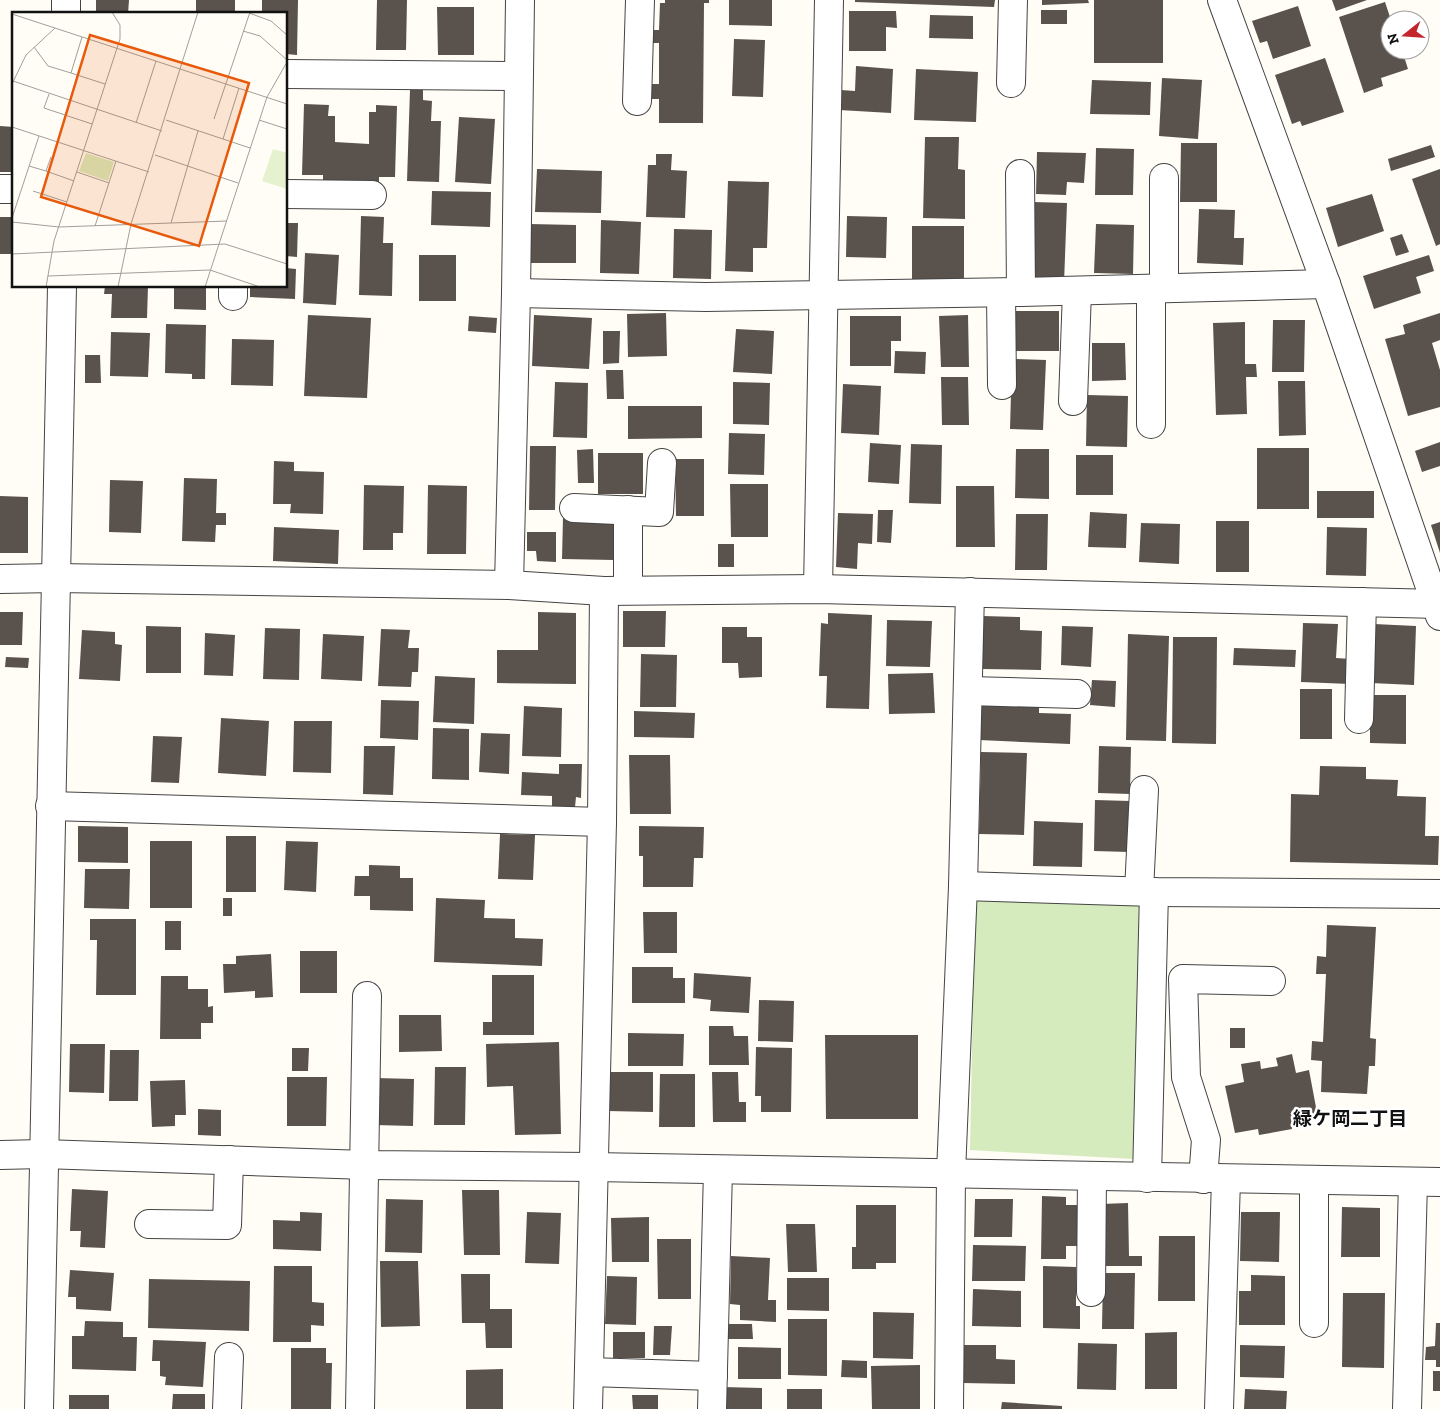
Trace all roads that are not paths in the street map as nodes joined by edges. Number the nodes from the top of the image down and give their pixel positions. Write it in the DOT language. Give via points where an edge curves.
graph roads {
  1 [pos="520,0"];
  2 [pos="640,0"];
  3 [pos="829,0"];
  4 [pos="1013,0"];
  5 [pos="1222,0"];
  6 [pos="288,74"];
  7 [pos="518,76"];
  8 [pos="1011,83"];
  9 [pos="637,101"];
  10 [pos="1020,174"];
  11 [pos="1164,178"];
  12 [pos="288,194"];
  13 [pos="372,196"];
  14 [pos="1326,284"];
  15 [pos="62,288"];
  16 [pos="1158,289"];
  17 [pos="1077,291"];
  18 [pos="1011,292"];
  19 [pos="516,293"];
  20 [pos="822,294"];
  21 [pos="1002,385"];
  22 [pos="1073,401"];
  23 [pos="1151,424"];
  24 [pos="662,463"];
  25 [pos="574,508"];
  26 [pos="628,510"];
  27 [pos="56,578"];
  28 [pos="0,579"];
  29 [pos="509,586"];
  30 [pos="818,588"];
  31 [pos="616,590"];
  32 [pos="970,592"];
  33 [pos="1362,602"];
  34 [pos="1439,608"];
  35 [pos="968,692"];
  36 [pos="1076,694"];
  37 [pos="1359,719"];
  38 [pos="1144,790"];
  39 [pos="50,806"];
  40 [pos="602,822"];
  41 [pos="963,886"];
  42 [pos="1146,892"];
  43 [pos="1440,894"];
  44 [pos="1271,981"];
  45 [pos="368,996"];
  46 [pos="43,1154"];
  47 [pos="0,1155"];
  48 [pos="229,1160"];
  49 [pos="366,1165"];
  50 [pos="592,1167"];
  51 [pos="718,1170"];
  52 [pos="951,1173"];
  53 [pos="1092,1177"];
  54 [pos="1147,1178"];
  55 [pos="1215,1179"];
  56 [pos="1314,1181"];
  57 [pos="1413,1182"];
  58 [pos="1440,1182"];
  59 [pos="149,1224"];
  60 [pos="1090,1292"];
  61 [pos="1314,1323"];
  62 [pos="228,1357"];
  63 [pos="589,1372"];
  64 [pos="713,1376"];
  65 [pos="39,1409"];
  66 [pos="228,1409"];
  67 [pos="360,1409"];
  68 [pos="588,1409"];
  69 [pos="712,1409"];
  70 [pos="949,1409"];
  71 [pos="1219,1409"];
  72 [pos="1407,1409"];
  1 -- 7 [label="street"];
  2 -- 9 [label="street"];
  3 -- 20 [label="street"];
  4 -- 8 [label="street"];
  5 -- 14 [label="street"];
  6 -- 7 [label="street"];
  7 -- 19 [label="street"];
  10 -- 18 [label="street"];
  11 -- 16 [label="street"];
  12 -- 13 [label="street"];
  14 -- 16 [label="street"];
  14 -- 34 [label="street"];
  15 -- 27 [label="street"];
  16 -- 17 [label="street"];
  16 -- 23 [label="street"];
  17 -- 18 [label="street"];
  17 -- 22 [label="street"];
  18 -- 20 [label="street"];
  18 -- 21 [label="street"];
  19 -- 20 [label="street" via="706,297"];
  19 -- 29 [label="street"];
  20 -- 30 [label="street"];
  24 -- 26 [label="street" via="659,512"];
  25 -- 26 [label="street"];
  26 -- 31 [label="street"];
  27 -- 28 [label="street"];
  27 -- 29 [label="street"];
  27 -- 39 [label="street"];
  29 -- 31 [label="street"];
  30 -- 31 [label="street"];
  30 -- 32 [label="street"];
  31 -- 40 [label="street"];
  32 -- 33 [label="street"];
  32 -- 35 [label="street"];
  33 -- 34 [label="street"];
  33 -- 37 [label="street"];
  35 -- 36 [label="street"];
  35 -- 41 [label="street"];
  38 -- 42 [label="street"];
  39 -- 40 [label="street"];
  39 -- 46 [label="street"];
  40 -- 50 [label="street"];
  41 -- 42 [label="street"];
  41 -- 52 [label="street"];
  42 -- 43 [label="street"];
  42 -- 54 [label="street"];
  44 -- 55 [label="street" via="1183,979 1186,1077"];
  45 -- 49 [label="street"];
  46 -- 47 [label="street"];
  46 -- 48 [label="street"];
  46 -- 65 [label="street"];
  48 -- 49 [label="street"];
  48 -- 59 [label="street" via="227,1225"];
  49 -- 50 [label="street"];
  49 -- 67 [label="street"];
  50 -- 51 [label="street"];
  50 -- 63 [label="street"];
  51 -- 52 [label="street"];
  51 -- 64 [label="street"];
  52 -- 53 [label="street"];
  52 -- 70 [label="street"];
  53 -- 54 [label="street"];
  53 -- 60 [label="street"];
  54 -- 55 [label="street"];
  55 -- 56 [label="street"];
  55 -- 71 [label="street"];
  56 -- 57 [label="street"];
  56 -- 61 [label="street"];
  57 -- 58 [label="street"];
  57 -- 72 [label="street"];
  62 -- 66 [label="street"];
  63 -- 64 [label="street"];
  63 -- 68 [label="street"];
  64 -- 69 [label="street"];
}
